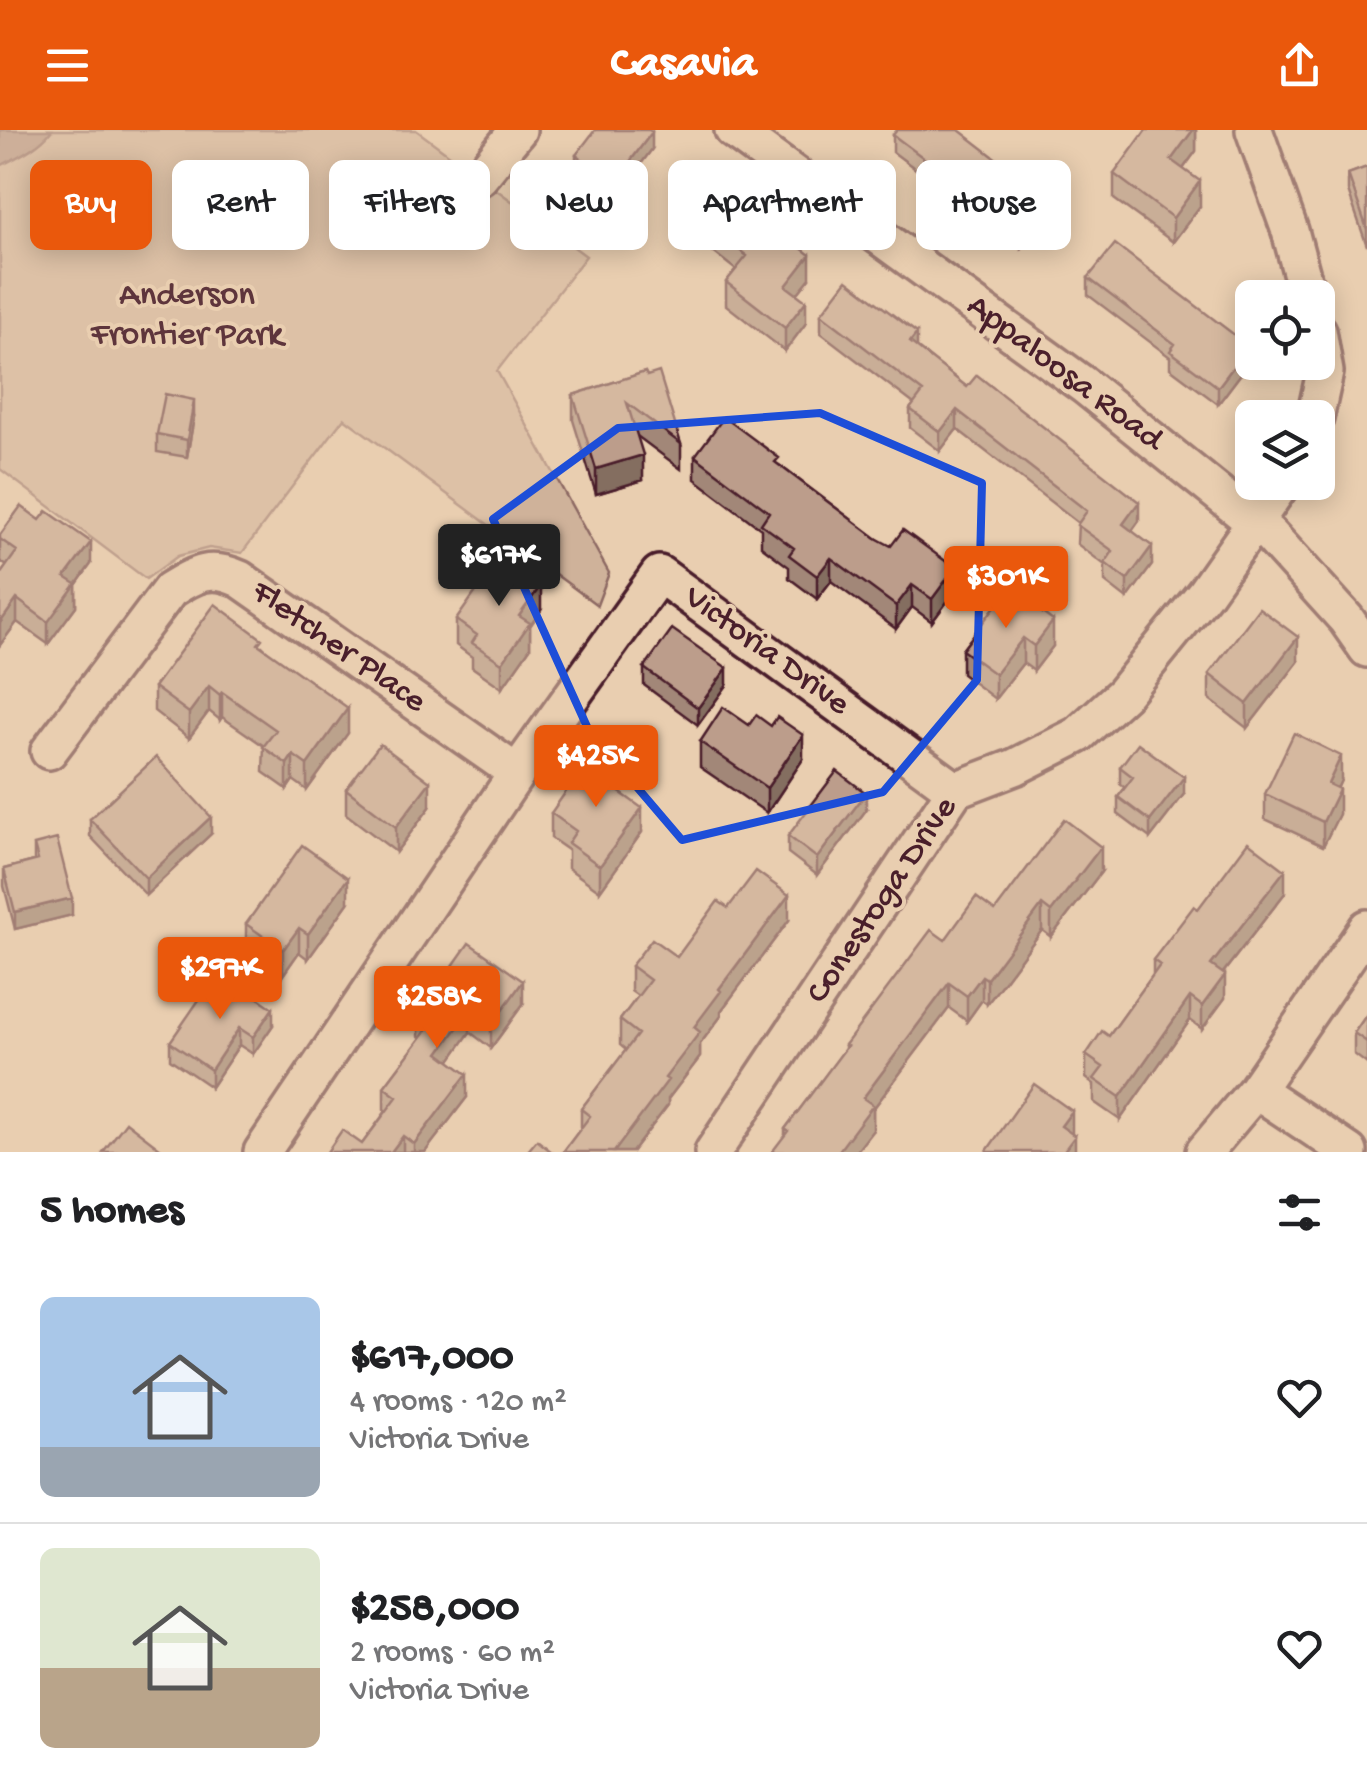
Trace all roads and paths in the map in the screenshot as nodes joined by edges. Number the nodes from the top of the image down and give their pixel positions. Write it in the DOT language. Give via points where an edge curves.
graph roads {
  1 [pos="518,130"];
  2 [pos="733,130"];
  3 [pos="1254,130"];
  4 [pos="490,165"];
  5 [pos="1303,280"];
  6 [pos="1270,500"];
  7 [pos="1254,522"];
  8 [pos="1367,649"];
  9 [pos="49,751"];
  10 [pos="517,773"];
  11 [pos="955,790"];
  12 [pos="1367,928"];
  13 [pos="1256,1090"];
  14 [pos="262,1152"];
  15 [pos="713,1152"];
  16 [pos="1204,1152"];
  17 [pos="1349,1152"];
  1 -- 4 [label="street"];
  2 -- 7 [label="street, Appaloosa Road" via="1085,386"];
  3 -- 5 [label="street"];
  6 -- 7 [label="street, Conestoga Drive"];
  7 -- 8 [label="street, Appaloosa Road"];
  7 -- 11 [label="street, Conestoga Drive" via="1123,694 1078,734"];
  9 -- 10 [label="street, Fletcher Place" via="170,590 206,572 240,579"];
  10 -- 11 [label="street, Victoria Drive" via="659,574"];
  10 -- 14 [label="street, Victoria Drive"];
  11 -- 15 [label="street, Conestoga Drive"];
  12 -- 13 [label="street"];
  13 -- 16 [label="street"];
  13 -- 17 [label="street"];
}
